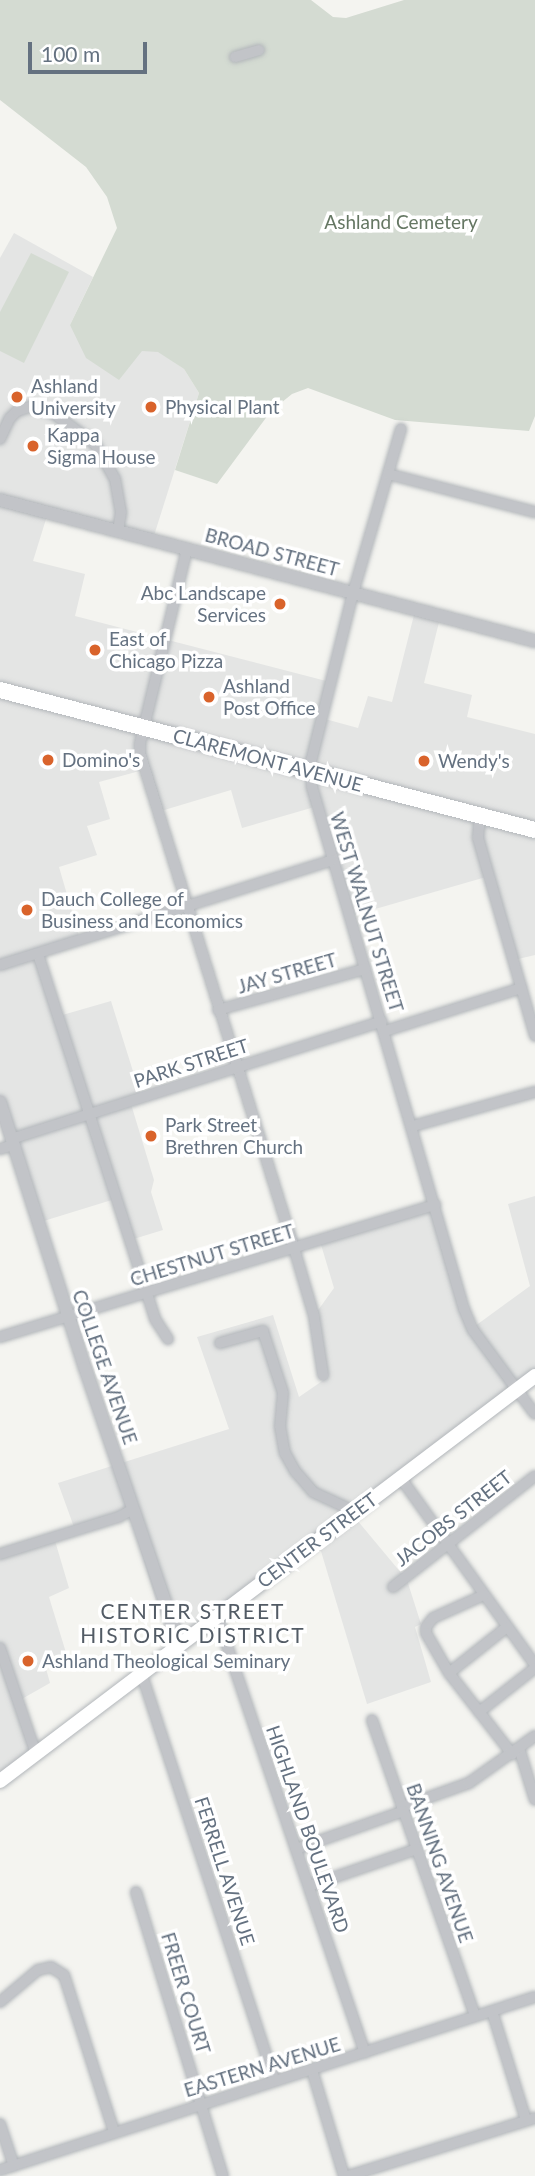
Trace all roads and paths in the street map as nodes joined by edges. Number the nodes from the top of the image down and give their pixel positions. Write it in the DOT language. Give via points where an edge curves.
graph roads {
  1 [pos="259,50"];
  2 [pos="236,57"];
  3 [pos="401,429"];
  4 [pos="0,439"];
  5 [pos="388,474"];
  6 [pos="0,500"];
  7 [pos="535,512"];
  8 [pos="118,531"];
  9 [pos="187,549"];
  10 [pos="353,593"];
  11 [pos="535,641"];
  12 [pos="0,690"];
  13 [pos="144,727"];
  14 [pos="311,771"];
  15 [pos="480,816"];
  16 [pos="535,830"];
  17 [pos="333,860"];
  18 [pos="189,907"];
  19 [pos="38,954"];
  20 [pos="0,965"];
  21 [pos="365,969"];
  22 [pos="521,988"];
  23 [pos="218,1010"];
  24 [pos="383,1026"];
  25 [pos="535,1035"];
  26 [pos="236,1068"];
  27 [pos="535,1091"];
  28 [pos="0,1102"];
  29 [pos="89,1114"];
  30 [pos="413,1126"];
  31 [pos="12,1142"];
  32 [pos="0,1149"];
  33 [pos="435,1205"];
  34 [pos="294,1248"];
  35 [pos="148,1293"];
  36 [pos="68,1315"];
  37 [pos="0,1337"];
  38 [pos="167,1339"];
  39 [pos="220,1343"];
  40 [pos="323,1375"];
  41 [pos="535,1376"];
  42 [pos="517,1389"];
  43 [pos="535,1414"];
  44 [pos="535,1476"];
  45 [pos="400,1477"];
  46 [pos="133,1509"];
  47 [pos="354,1511"];
  48 [pos="447,1542"];
  49 [pos="0,1554"];
  50 [pos="393,1587"];
  51 [pos="484,1595"];
  52 [pos="217,1616"];
  53 [pos="507,1627"];
  54 [pos="180,1642"];
  55 [pos="0,1648"];
  56 [pos="535,1667"];
  57 [pos="141,1672"];
  58 [pos="449,1673"];
  59 [pos="479,1712"];
  60 [pos="372,1720"];
  61 [pos="535,1736"];
  62 [pos="35,1751"];
  63 [pos="515,1751"];
  64 [pos="0,1781"];
  65 [pos="535,1800"];
  66 [pos="403,1809"];
  67 [pos="296,1849"];
  68 [pos="417,1849"];
  69 [pos="309,1886"];
  70 [pos="136,1892"];
  71 [pos="535,1997"];
  72 [pos="0,2002"];
  73 [pos="492,2011"];
  74 [pos="475,2016"];
  75 [pos="365,2053"];
  76 [pos="312,2070"];
  77 [pos="275,2081"];
  78 [pos="202,2105"];
  79 [pos="530,2119"];
  80 [pos="0,2124"];
  81 [pos="114,2132"];
  82 [pos="7,2170"];
  83 [pos="223,2176"];
  84 [pos="346,2176"];
  1 -- 2 [label="street"];
  3 -- 5 [label="street, WEST WALNUT STREET"];
  4 -- 8 [label="street" via="10,418 32,406 53,413 94,444 115,479 121,512"];
  5 -- 7 [label="street"];
  5 -- 10 [label="street, WEST WALNUT STREET"];
  6 -- 8 [label="street, BROAD STREET"];
  8 -- 9 [label="street, BROAD STREET"];
  9 -- 10 [label="street, BROAD STREET"];
  9 -- 13 [label="street"];
  10 -- 11 [label="street, BROAD STREET"];
  10 -- 14 [label="street, WEST WALNUT STREET"];
  12 -- 13 [label="main road, CLAREMONT AVENUE"];
  13 -- 14 [label="main road, CLAREMONT AVENUE"];
  13 -- 18 [label="street" via="140,753"];
  14 -- 15 [label="main road, CLAREMONT AVENUE"];
  14 -- 17 [label="street, WEST WALNUT STREET"];
  15 -- 16 [label="main road, CLAREMONT AVENUE"];
  15 -- 22 [label="street" via="478,838"];
  17 -- 18 [label="street"];
  17 -- 21 [label="street, WEST WALNUT STREET"];
  18 -- 19 [label="street"];
  18 -- 23 [label="street"];
  19 -- 20 [label="street"];
  19 -- 29 [label="street"];
  21 -- 23 [label="street, JAY STREET"];
  21 -- 24 [label="street, WEST WALNUT STREET"];
  22 -- 24 [label="street, PARK STREET"];
  22 -- 25 [label="street"];
  23 -- 26 [label="street"];
  24 -- 26 [label="street, PARK STREET"];
  24 -- 30 [label="street, WEST WALNUT STREET"];
  26 -- 29 [label="street, PARK STREET"];
  26 -- 34 [label="street"];
  27 -- 30 [label="street"];
  28 -- 31 [label="street, COLLEGE AVENUE"];
  29 -- 31 [label="street, PARK STREET"];
  29 -- 35 [label="street"];
  30 -- 33 [label="street, WEST WALNUT STREET"];
  31 -- 32 [label="street, PARK STREET"];
  31 -- 36 [label="street, COLLEGE AVENUE"];
  33 -- 34 [label="street, CHESTNUT STREET"];
  33 -- 42 [label="street, WEST WALNUT STREET" via="473,1330"];
  34 -- 35 [label="street, CHESTNUT STREET"];
  34 -- 40 [label="street" via="314,1316"];
  35 -- 36 [label="street, CHESTNUT STREET"];
  35 -- 38 [label="street"];
  36 -- 37 [label="street, CHESTNUT STREET"];
  36 -- 46 [label="street, COLLEGE AVENUE"];
  39 -- 47 [label="street" via="263,1331 283,1393 280,1426 285,1453 313,1492"];
  41 -- 42 [label="main road, CENTER STREET"];
  42 -- 43 [label="street, WEST WALNUT STREET"];
  42 -- 45 [label="main road, CENTER STREET"];
  44 -- 48 [label="street, JACOBS STREET"];
  45 -- 47 [label="main road, CENTER STREET"];
  45 -- 48 [label="street"];
  46 -- 49 [label="street"];
  46 -- 54 [label="street, COLLEGE AVENUE"];
  47 -- 52 [label="main road, CENTER STREET"];
  48 -- 50 [label="street, JACOBS STREET"];
  48 -- 51 [label="street"];
  51 -- 53 [label="street"];
  51 -- 58 [label="street" via="439,1614 426,1627 430,1643"];
  52 -- 54 [label="main road, CENTER STREET"];
  52 -- 67 [label="street, HIGHLAND BOULEVARD"];
  53 -- 56 [label="street"];
  53 -- 58 [label="street"];
  54 -- 57 [label="main road, CENTER STREET"];
  55 -- 62 [label="street"];
  56 -- 59 [label="street"];
  57 -- 62 [label="main road, CENTER STREET"];
  57 -- 77 [label="street, FERRELL AVENUE"];
  58 -- 59 [label="street"];
  59 -- 63 [label="street"];
  60 -- 66 [label="street, BANNING AVENUE"];
  61 -- 63 [label="street"];
  62 -- 64 [label="main road, CENTER STREET"];
  63 -- 65 [label="street"];
  63 -- 66 [label="street" via="457,1788"];
  66 -- 67 [label="street"];
  66 -- 68 [label="street, BANNING AVENUE"];
  67 -- 69 [label="street, HIGHLAND BOULEVARD"];
  68 -- 69 [label="street"];
  68 -- 74 [label="street, BANNING AVENUE"];
  69 -- 75 [label="street, HIGHLAND BOULEVARD"];
  70 -- 78 [label="street, FREER COURT"];
  71 -- 73 [label="street, EASTERN AVENUE"];
  72 -- 81 [label="street" via="38,1970 51,1968 64,1975"];
  73 -- 74 [label="street, EASTERN AVENUE"];
  73 -- 79 [label="street"];
  74 -- 75 [label="street, EASTERN AVENUE"];
  75 -- 76 [label="street, EASTERN AVENUE"];
  76 -- 77 [label="street, EASTERN AVENUE"];
  76 -- 84 [label="street"];
  77 -- 78 [label="street, EASTERN AVENUE"];
  78 -- 81 [label="street, EASTERN AVENUE"];
  78 -- 83 [label="street, FREER COURT"];
  79 -- 84 [label="street"];
  80 -- 82 [label="street"];
  81 -- 82 [label="street, EASTERN AVENUE"];
}
